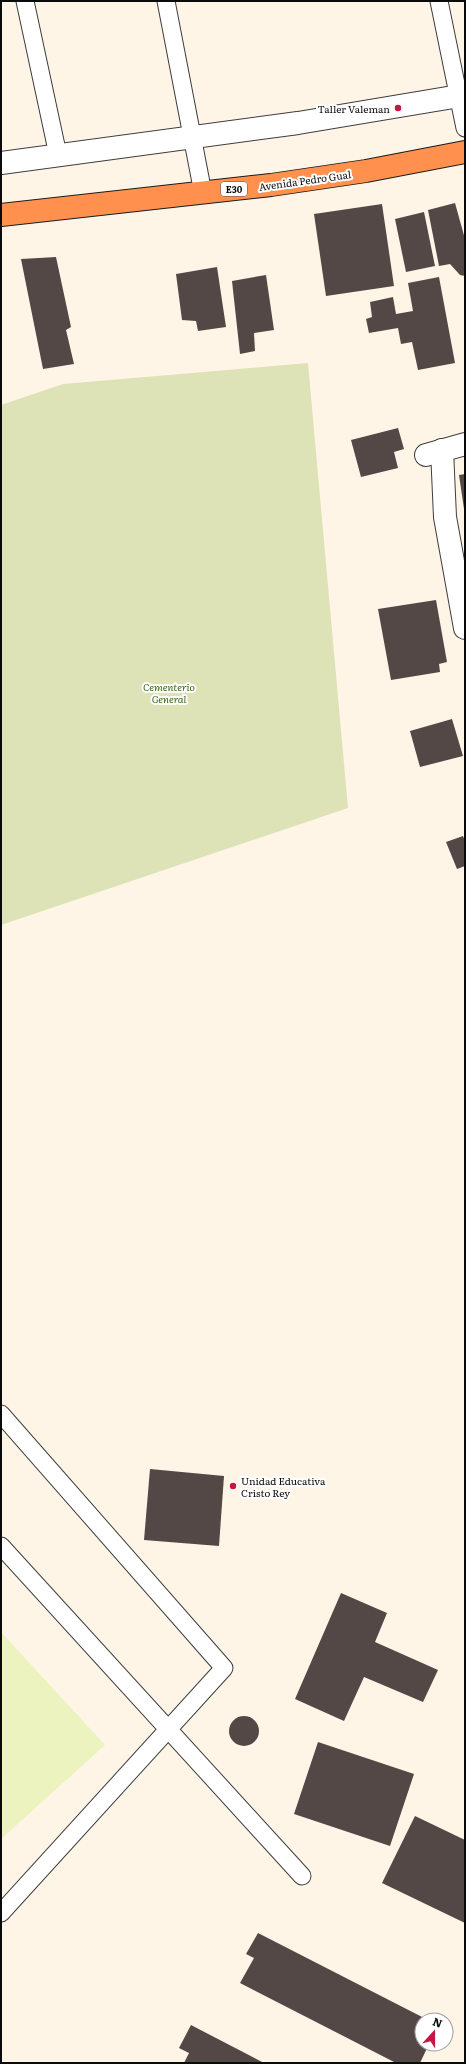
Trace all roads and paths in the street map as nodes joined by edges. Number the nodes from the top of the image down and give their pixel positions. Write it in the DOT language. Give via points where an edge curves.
graph roads {
  1 [pos="25,1"];
  2 [pos="166,1"];
  3 [pos="439,1"];
  4 [pos="462,96"];
  5 [pos="465,128"];
  6 [pos="193,138"];
  7 [pos="465,152"];
  8 [pos="58,155"];
  9 [pos="1,163"];
  10 [pos="203,193"];
  11 [pos="1,215"];
  12 [pos="465,444"];
  13 [pos="465,628"];
  14 [pos="1,1414"];
  15 [pos="1,1546"];
  16 [pos="168,1730"];
  17 [pos="302,1876"];
  18 [pos="1,1913"];
  1 -- 8 [label="lane"];
  2 -- 6 [label="lane"];
  3 -- 4 [label="lane"];
  4 -- 5 [label="lane"];
  4 -- 6 [label="street" via="298,124"];
  6 -- 8 [label="street"];
  6 -- 10 [label="lane"];
  7 -- 10 [label="highway, Avenida Pedro Gual / E30" via="366,171"];
  8 -- 9 [label="street"];
  10 -- 11 [label="highway, Avenida Pedro Gual / E30"];
  12 -- 13 [label="street" via="434,452"];
  14 -- 16 [label="lane" via="224,1668"];
  15 -- 16 [label="lane"];
  16 -- 17 [label="lane"];
  16 -- 18 [label="lane"];
}
